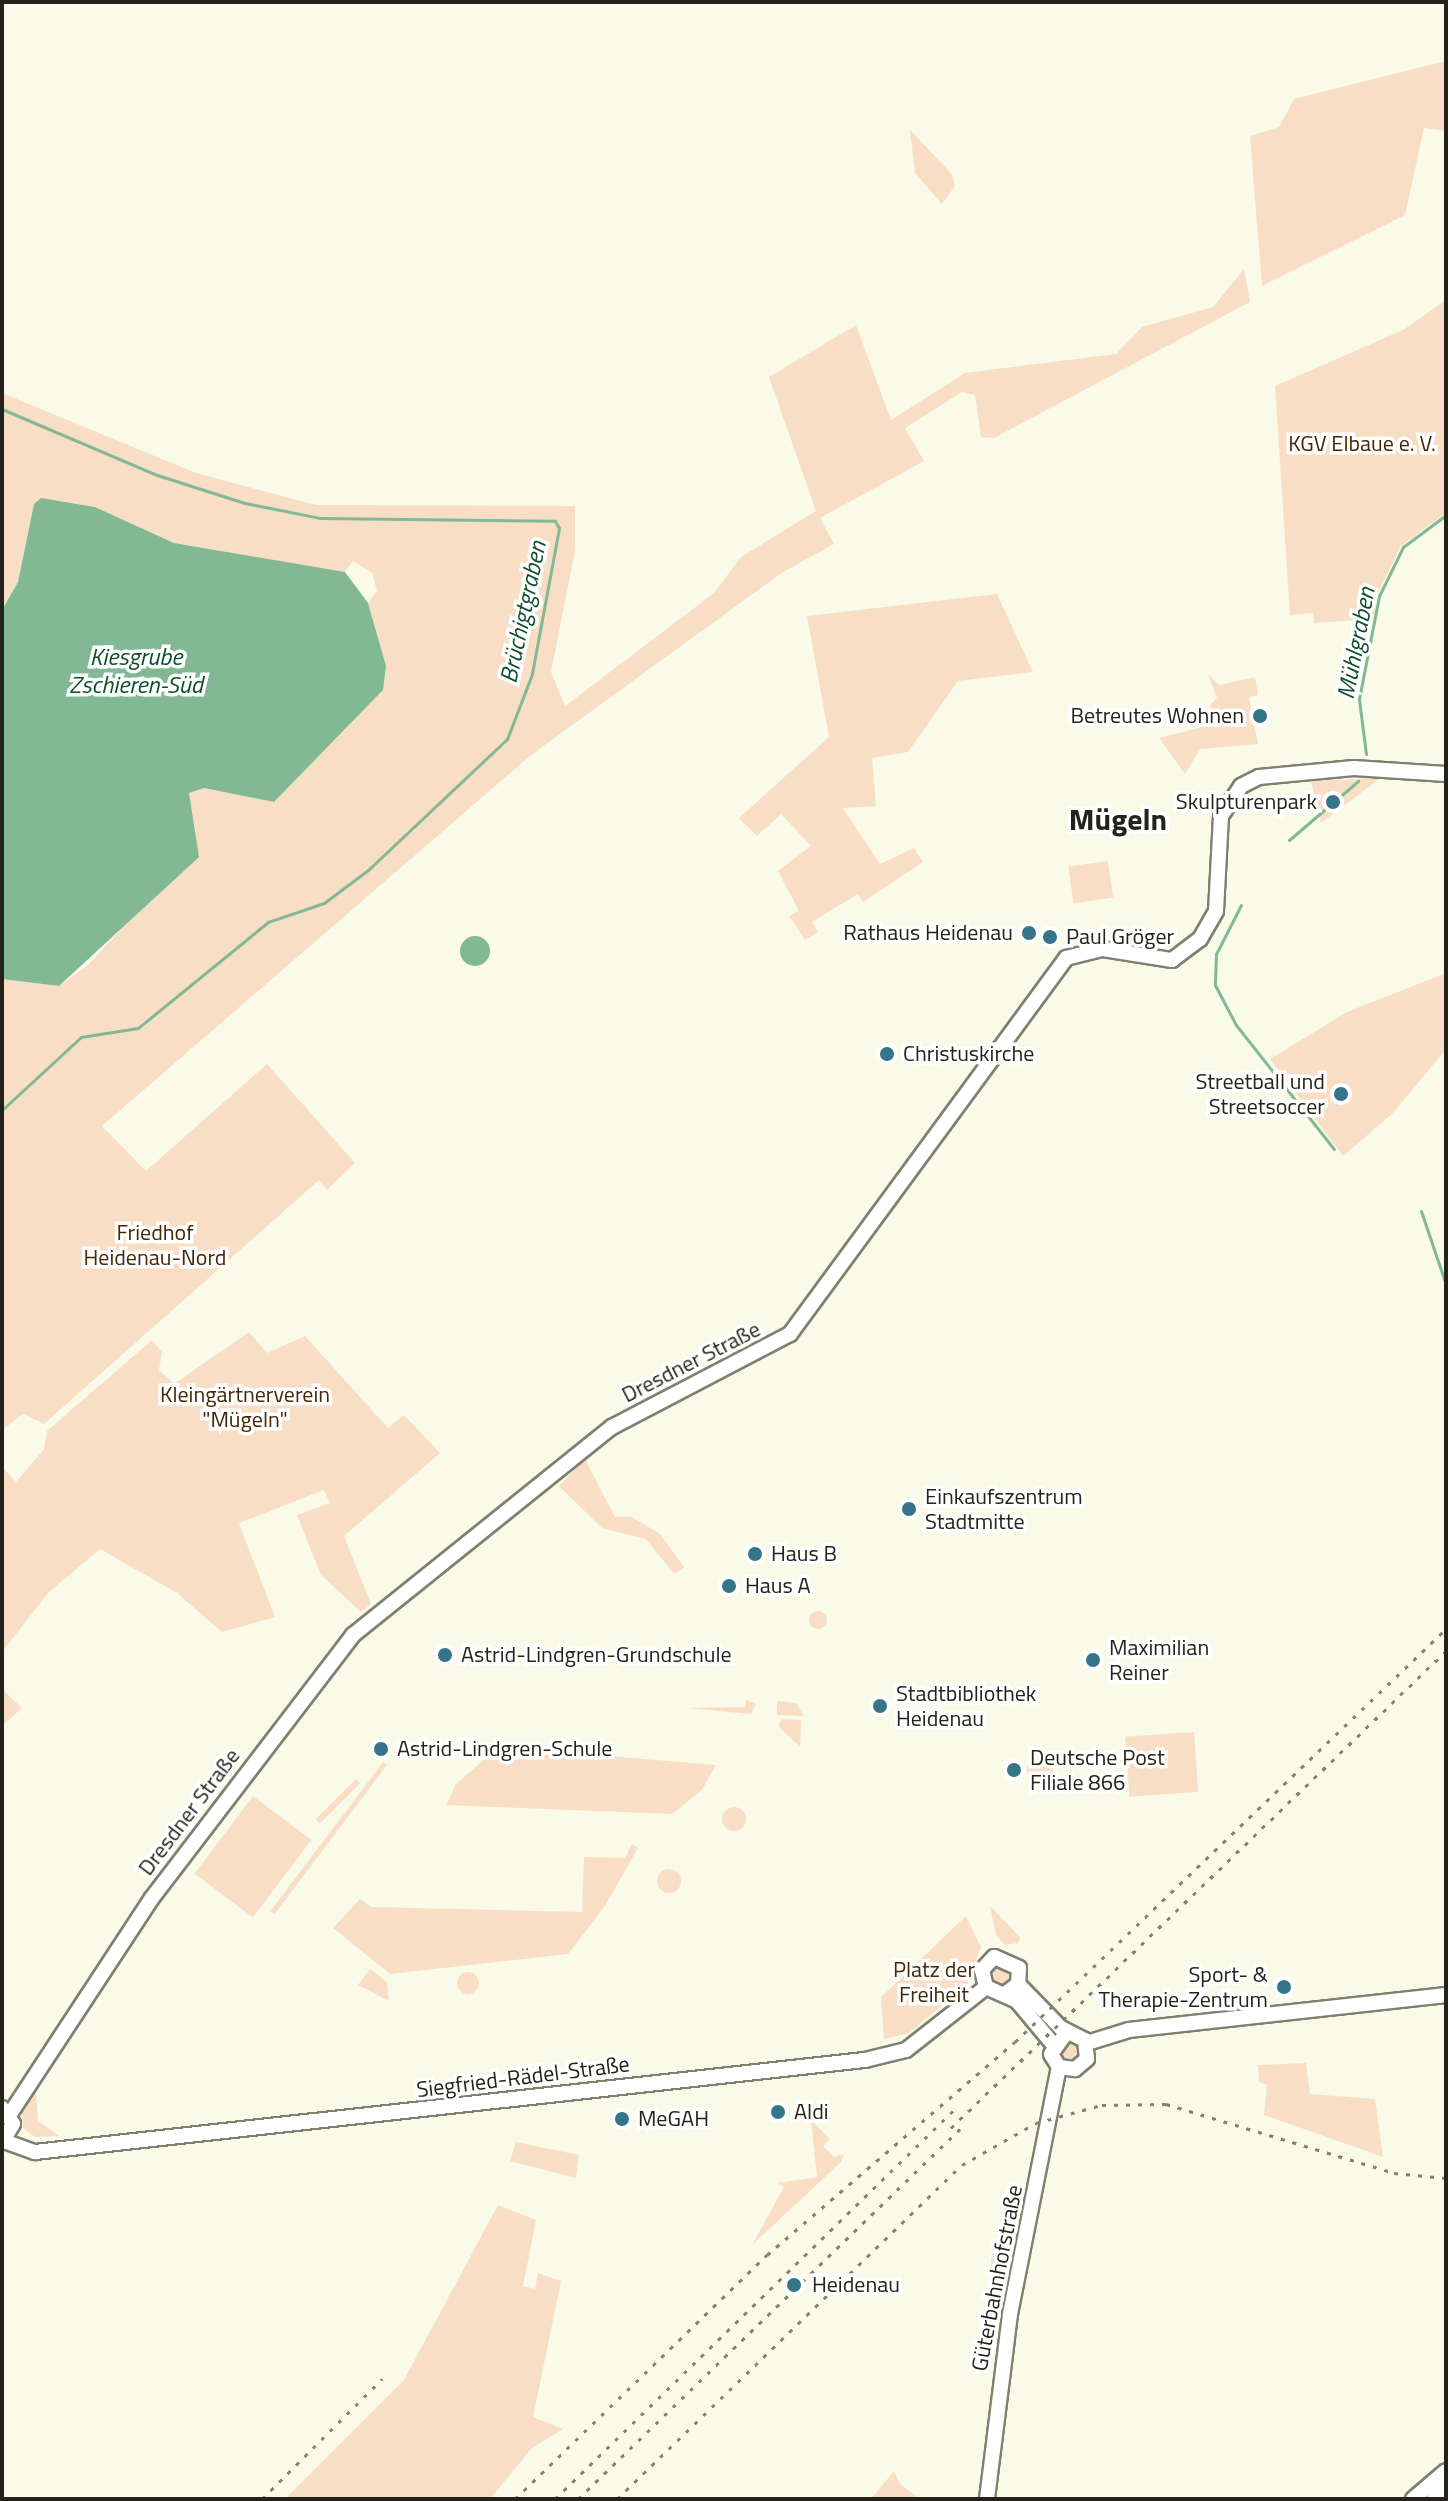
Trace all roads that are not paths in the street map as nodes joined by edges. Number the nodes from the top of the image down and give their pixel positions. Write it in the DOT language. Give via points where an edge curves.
graph roads {
  1 [pos="1446,774"];
  2 [pos="986,1987"];
  3 [pos="1012,1988"];
  4 [pos="1446,1995"];
  5 [pos="1066,2033"];
  6 [pos="1087,2043"];
  7 [pos="1053,2044"];
  8 [pos="1059,2067"];
  9 [pos="5,2110"];
  10 [pos="6,2138"];
  11 [pos="1446,2471"];
  12 [pos="1446,2488"];
  13 [pos="987,2499"];
  14 [pos="1413,2499"];
  15 [pos="1434,2499"];
  1 -- 9 [label="street, Dresdner Straße" via="1360,768 1259,777 1241,786 1221,816 1216,911 1200,939 1172,960 1103,949 1066,958 790,1334 612,1427 353,1635 152,1898"];
  2 -- 3 [label="street"];
  2 -- 3 [label="street" via="982,1970 998,1956 1017,1965"];
  2 -- 10 [label="street, Siegfried-Rädel-Straße" via="919,2042 886,2056 42,2151"];
  3 -- 5 [label="street"];
  3 -- 7 [label="street"];
  4 -- 6 [label="street" via="1129,2030"];
  5 -- 6 [label="street"];
  5 -- 7 [label="street"];
  6 -- 8 [label="street" via="1084,2064"];
  7 -- 8 [label="street"];
  8 -- 13 [label="street, Güterbahnhofstraße" via="1012,2302"];
  9 -- 10 [label="street"];
  11 -- 14 [label="street"];
  12 -- 15 [label="street"];
}
